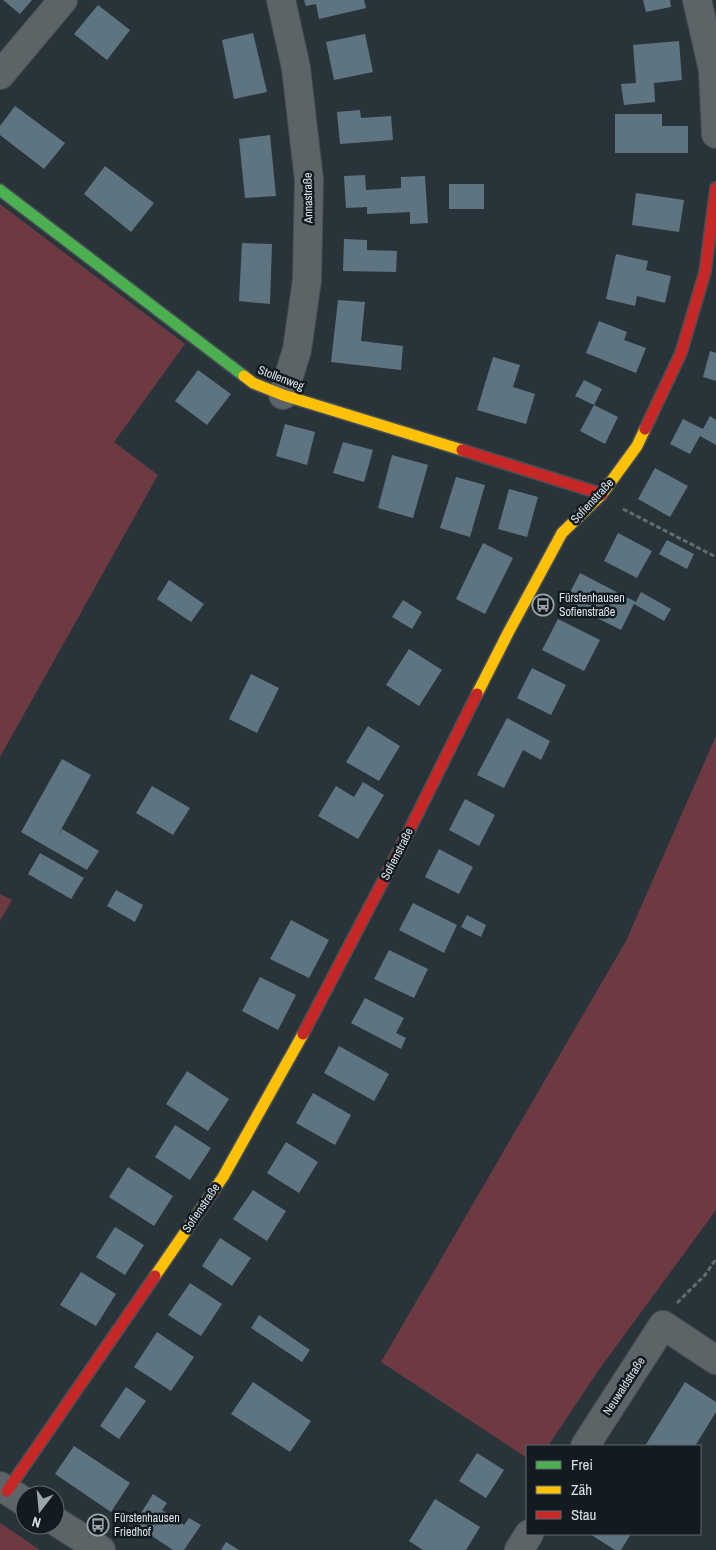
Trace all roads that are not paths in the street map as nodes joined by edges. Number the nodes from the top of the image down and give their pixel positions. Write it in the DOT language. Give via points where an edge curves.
graph roads {
  1 [pos="63,0"];
  2 [pos="281,0"];
  3 [pos="697,0"];
  4 [pos="0,75"];
  5 [pos="716,134"];
  6 [pos="716,188"];
  7 [pos="0,190"];
  8 [pos="283,394"];
  9 [pos="602,494"];
  10 [pos="716,1360"];
  11 [pos="586,1445"];
  12 [pos="11,1493"];
  13 [pos="65,1527"];
  14 [pos="528,1535"];
  15 [pos="101,1550"];
  16 [pos="519,1550"];
  1 -- 4 [label="street"];
  2 -- 8 [label="street, Annastraße" via="296,68 309,180 307,280 297,350"];
  3 -- 5 [label="street" via="713,70"];
  6 -- 9 [label="street, Sofienstraße" via="705,272 681,353 637,446"];
  7 -- 8 [label="street, Stollenweg" via="252,383"];
  8 -- 9 [label="street, Stollenweg"];
  9 -- 12 [label="street, Sofienstraße" via="562,533 294,1052 223,1177"];
  10 -- 11 [label="street, Neuwaldstraße" via="662,1325"];
  13 -- 15 [label="street"];
  14 -- 16 [label="street"];
}
